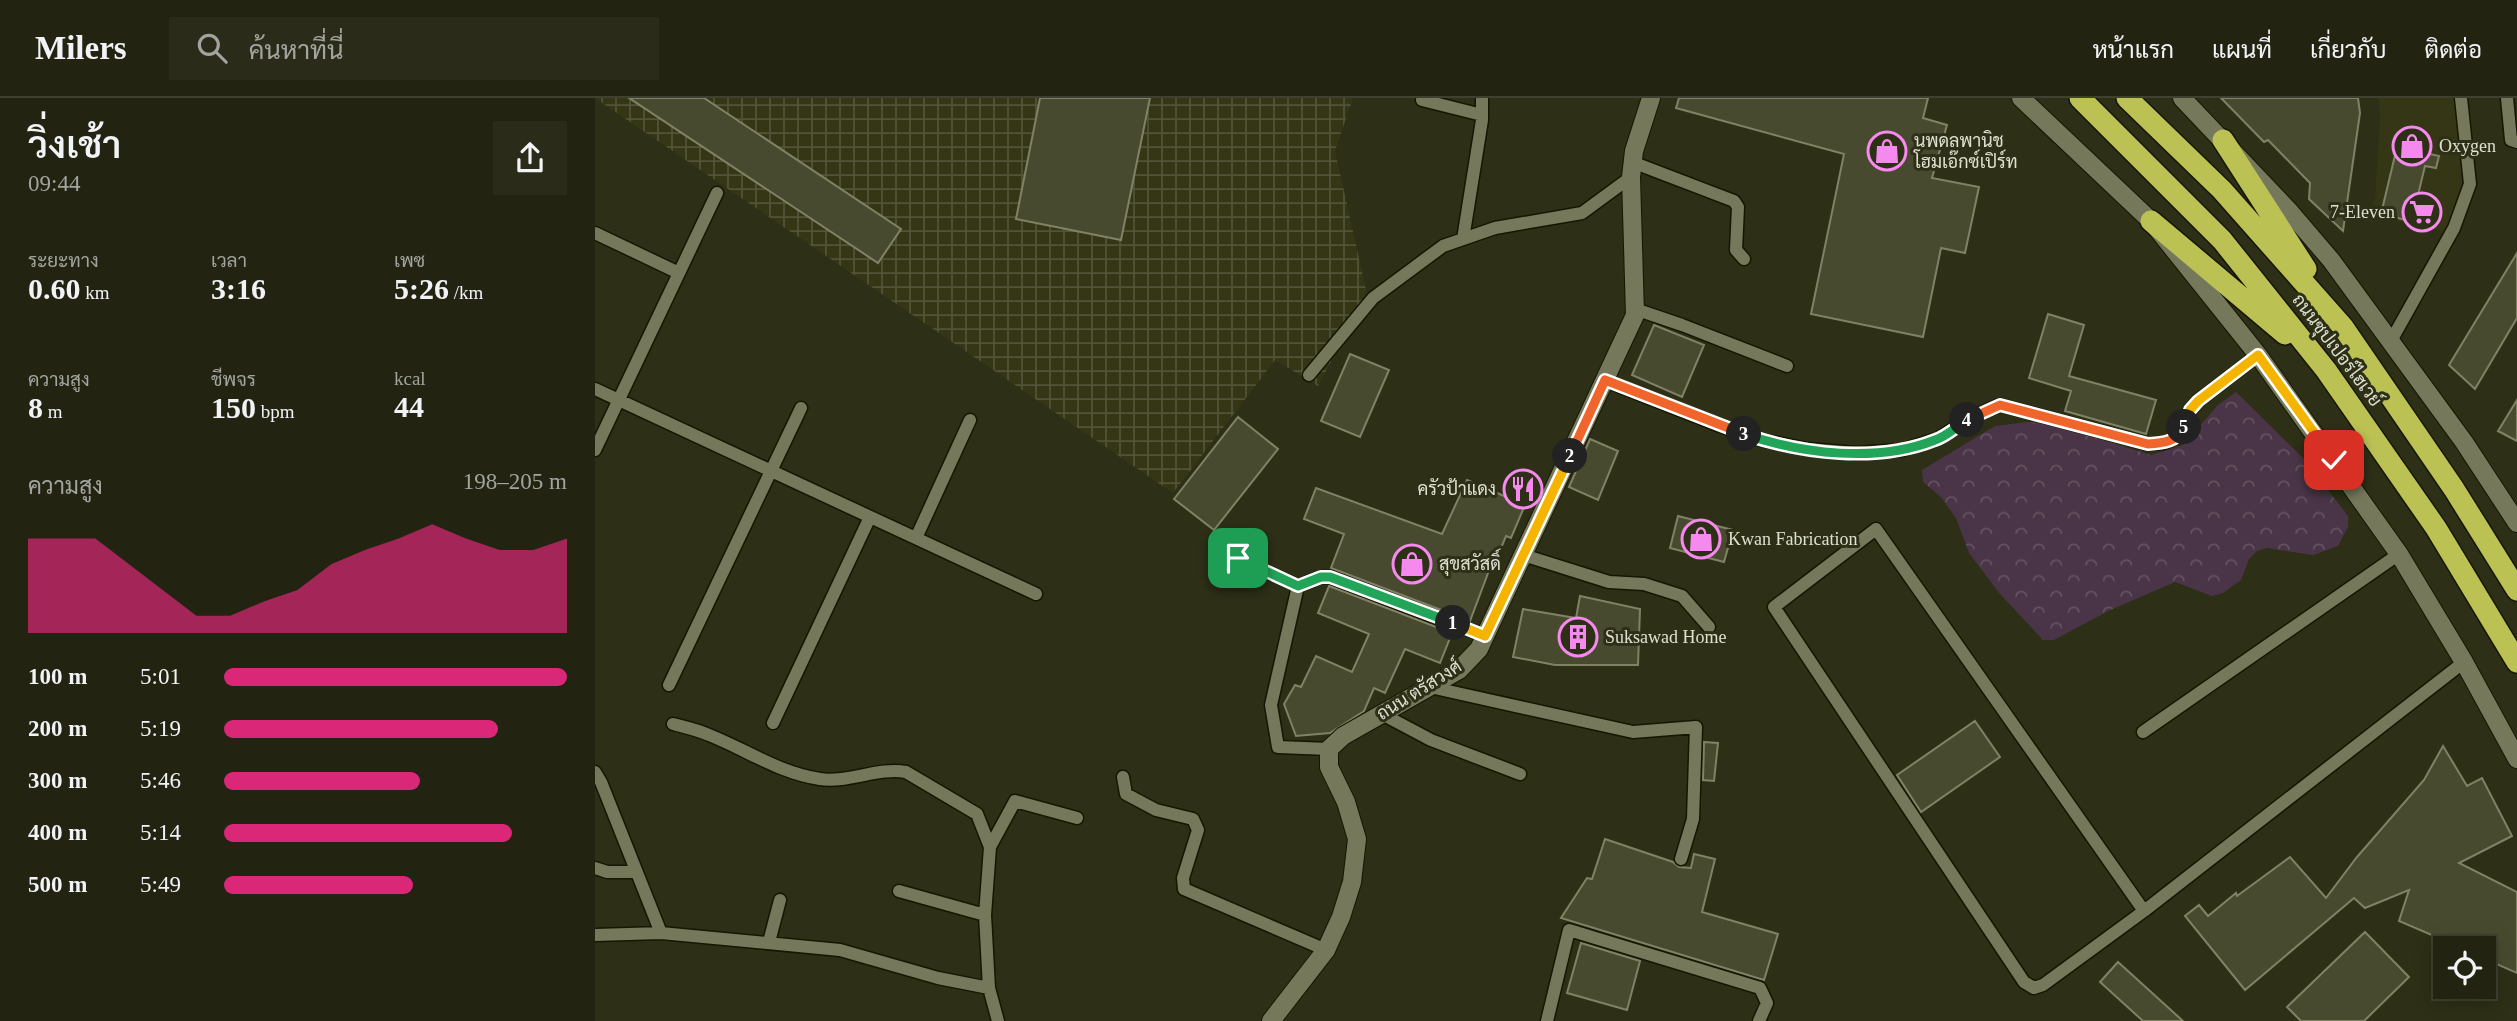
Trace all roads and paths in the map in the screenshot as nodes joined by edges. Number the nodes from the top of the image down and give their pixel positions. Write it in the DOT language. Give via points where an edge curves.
graph roads {
  1 [pos="1482,98"];
  2 [pos="1651,98"];
  3 [pos="2021,98"];
  4 [pos="2080,98"];
  5 [pos="2127,98"];
  6 [pos="2182,98"];
  7 [pos="2461,98"];
  8 [pos="2507,98"];
  9 [pos="1422,100"];
  10 [pos="1482,115"];
  11 [pos="2223,140"];
  12 [pos="2517,142"];
  13 [pos="1632,170"];
  14 [pos="717,193"];
  15 [pos="2151,221"];
  16 [pos="595,233"];
  17 [pos="1463,239"];
  18 [pos="1744,259"];
  19 [pos="679,273"];
  20 [pos="1635,309"];
  21 [pos="2343,327"];
  22 [pos="2391,341"];
  23 [pos="2258,355"];
  24 [pos="1787,366"];
  25 [pos="2326,370"];
  26 [pos="1309,374"];
  27 [pos="1605,380"];
  28 [pos="595,389"];
  29 [pos="619,400"];
  30 [pos="801,408"];
  31 [pos="970,419"];
  32 [pos="595,450"];
  33 [pos="771,471"];
  34 [pos="870,517"];
  35 [pos="2517,523"];
  36 [pos="916,538"];
  37 [pos="2399,554"];
  38 [pos="1523,555"];
  39 [pos="1238,558"];
  40 [pos="1298,586"];
  41 [pos="2517,590"];
  42 [pos="1036,594"];
  43 [pos="1710,627"];
  44 [pos="1485,636"];
  45 [pos="2464,662"];
  46 [pos="2517,662"];
  47 [pos="669,685"];
  48 [pos="1430,687"];
  49 [pos="1382,714"];
  50 [pos="773,723"];
  51 [pos="673,724"];
  52 [pos="2143,732"];
  53 [pos="1329,749"];
  54 [pos="2517,759"];
  55 [pos="595,772"];
  56 [pos="1520,774"];
  57 [pos="1123,777"];
  58 [pos="1077,818"];
  59 [pos="990,847"];
  60 [pos="1681,859"];
  61 [pos="595,868"];
  62 [pos="635,872"];
  63 [pos="899,891"];
  64 [pos="780,901"];
  65 [pos="2144,911"];
  66 [pos="985,915"];
  67 [pos="661,933"];
  68 [pos="595,935"];
  69 [pos="769,942"];
  70 [pos="1326,950"];
  71 [pos="989,988"];
  72 [pos="998,1021"];
  73 [pos="1271,1021"];
  74 [pos="1547,1021"];
  75 [pos="1759,1021"];
  1 -- 10 [label="street"];
  2 -- 13 [label="main road, ถนน ตรัสวงศ์"];
  3 -- 15 [label="main road"];
  4 -- 25 [label="highway, ถนนซุปเปอร์ไฮเวย์" via="2222,240"];
  5 -- 21 [label="highway, ถนนซุปเปอร์ไฮเวย์" via="2222,190"];
  6 -- 11 [label="main road"];
  7 -- 22 [label="street" via="2470,184 2454,228"];
  8 -- 12 [label="street" via="2511,141"];
  9 -- 10 [label="street"];
  10 -- 17 [label="street"];
  11 -- 21 [label="highway"];
  11 -- 22 [label="main road" via="2331,260"];
  13 -- 17 [label="street" via="1582,213 1495,228"];
  13 -- 18 [label="street" via="1734,201 1738,207 1736,250"];
  13 -- 20 [label="main road, ถนน ตรัสวงศ์"];
  14 -- 19 [label="street"];
  15 -- 23 [label="main road"];
  15 -- 25 [label="highway"];
  16 -- 19 [label="street"];
  17 -- 26 [label="street" via="1443,246 1373,298"];
  19 -- 29 [label="street"];
  20 -- 24 [label="street"];
  20 -- 27 [label="main road, ถนน ตรัสวงศ์"];
  21 -- 41 [label="highway, ถนนซุปเปอร์ไฮเวย์"];
  22 -- 35 [label="main road"];
  23 -- 27 [label="street" via="2198,401 2180,436 2148,444 2000,405 1937,439 1902,450 1808,449 1730,430"];
  23 -- 37 [label="main road"];
  25 -- 46 [label="highway, ถนนซุปเปอร์ไฮเวย์" via="2436,528"];
  27 -- 38 [label="main road, ถนน ตรัสวงศ์"];
  28 -- 29 [label="street"];
  29 -- 32 [label="street"];
  29 -- 33 [label="street"];
  30 -- 33 [label="street"];
  31 -- 36 [label="street"];
  33 -- 34 [label="street"];
  33 -- 47 [label="street"];
  34 -- 36 [label="street"];
  34 -- 50 [label="street"];
  36 -- 42 [label="street"];
  37 -- 45 [label="main road"];
  37 -- 52 [label="street"];
  38 -- 43 [label="street" via="1609,582 1644,584 1682,596"];
  38 -- 44 [label="main road, ถนน ตรัสวงศ์"];
  39 -- 40 [label="street"];
  40 -- 44 [label="street" via="1330,577"];
  40 -- 53 [label="street" via="1271,705 1278,747"];
  44 -- 48 [label="main road, ถนน ตรัสวงศ์" via="1459,670"];
  45 -- 54 [label="main road"];
  45 -- 65 [label="street"];
  48 -- 49 [label="main road, ถนน ตรัสวงศ์"];
  48 -- 60 [label="street" via="1633,732 1696,727 1693,819"];
  49 -- 53 [label="main road, ถนน ตรัสวงศ์"];
  49 -- 56 [label="street" via="1431,740"];
  51 -- 59 [label="street" via="810,777 906,772 977,814"];
  53 -- 70 [label="main road" via="1329,767 1357,839 1352,883"];
  55 -- 62 [label="street"];
  57 -- 70 [label="street" via="1126,794 1156,810 1192,819 1198,830 1183,878 1184,889"];
  58 -- 59 [label="street" via="1015,801"];
  59 -- 66 [label="street"];
  61 -- 62 [label="street"];
  62 -- 67 [label="street"];
  63 -- 66 [label="street"];
  64 -- 69 [label="street"];
  65 -- 65 [label="street" via="2043,985 2034,988 2024,982 1774,607 1876,529"];
  66 -- 71 [label="street"];
  67 -- 68 [label="street"];
  67 -- 69 [label="street"];
  69 -- 71 [label="street" via="840,950"];
  70 -- 73 [label="main road"];
  71 -- 72 [label="street"];
  74 -- 75 [label="street" via="1569,930 1760,988 1767,1003"];
}
